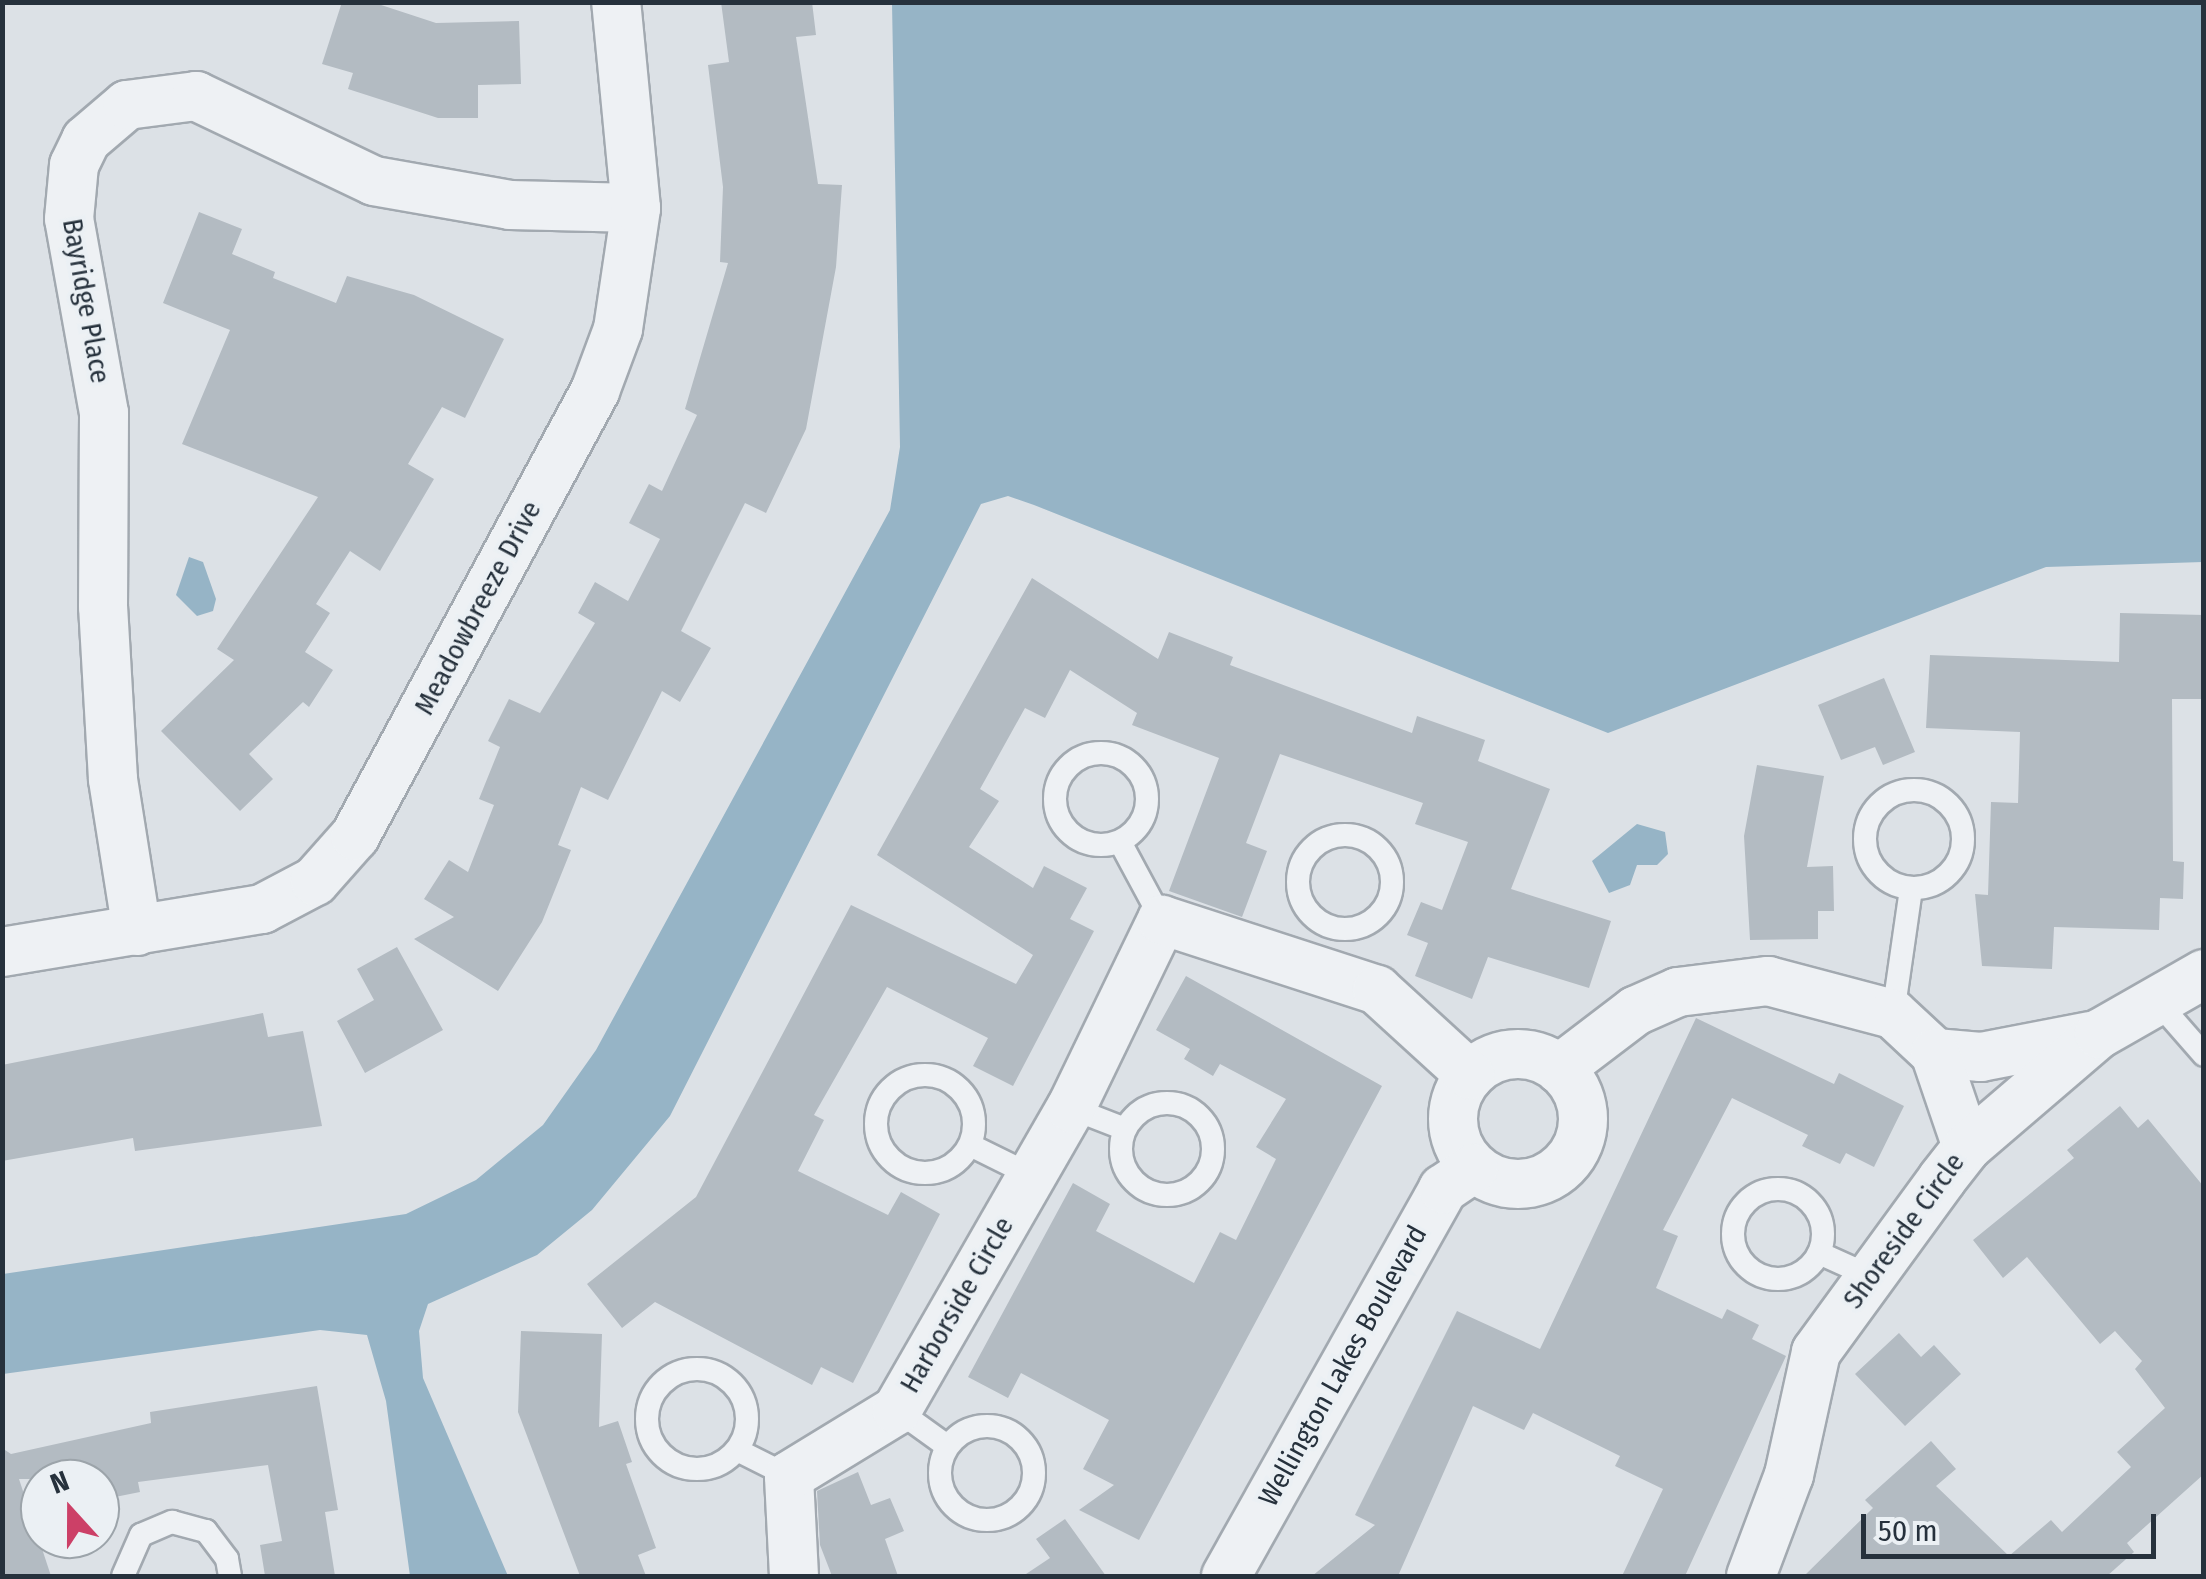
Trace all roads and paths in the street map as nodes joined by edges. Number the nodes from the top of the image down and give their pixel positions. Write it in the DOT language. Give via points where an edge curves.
graph roads {
  1 [pos="616,2"];
  2 [pos="636,208"];
  3 [pos="1120,842"];
  4 [pos="1911,888"];
  5 [pos="1162,920"];
  6 [pos="137,931"];
  7 [pos="1322,948"];
  8 [pos="2,952"];
  9 [pos="2204,974"];
  10 [pos="2156,998"];
  11 [pos="1893,1014"];
  12 [pos="2100,1034"];
  13 [pos="1936,1053"];
  14 [pos="2204,1055"];
  15 [pos="1560,1069"];
  16 [pos="1470,1074"];
  17 [pos="1071,1108"];
  18 [pos="1126,1130"];
  19 [pos="970,1145"];
  20 [pos="1967,1147"];
  21 [pos="1474,1168"];
  22 [pos="1031,1175"];
  23 [pos="1819,1254"];
  24 [pos="1870,1276"];
  25 [pos="897,1410"];
  26 [pos="947,1446"];
  27 [pos="737,1450"];
  28 [pos="789,1476"];
  29 [pos="124,1576"];
  30 [pos="230,1576"];
  31 [pos="794,1576"];
  32 [pos="1226,1576"];
  33 [pos="1751,1576"];
  1 -- 2 [label="street, Meadowbreeze Drive"];
  2 -- 6 [label="street, Meadowbreeze Drive" via="628,282 596,391 355,836 315,881 276,904"];
  2 -- 6 [label="street, Bayridge Place" via="510,205 374,182 196,96 128,105 86,140 74,165 70,219 104,412 102,608 112,760"];
  3 -- 3 [label="lane" via="1147,806 1141,776 1102,753 1074,762 1054,802 1065,830 1090,845"];
  3 -- 5 [label="lane"];
  4 -- 4 [label="lane" via="1944,879 1964,834 1950,804 1920,790 1876,806 1864,835 1872,865"];
  4 -- 11 [label="lane"];
  5 -- 7 [label="street"];
  5 -- 17 [label="street, Harborside Circle"];
  6 -- 8 [label="street, Meadowbreeze Drive"];
  7 -- 7 [label="lane" via="1374,920 1391,895 1382,852 1356,835 1324,839 1301,862 1305,908"];
  7 -- 16 [label="street"];
  9 -- 10 [label="street"];
  10 -- 12 [label="street"];
  10 -- 14 [label="lane"];
  11 -- 13 [label="street, Shoreside Circle"];
  11 -- 15 [label="street, Shoreside Circle" via="1768,981 1738,982 1678,992 1635,1010"];
  12 -- 13 [label="street" via="2028,1051"];
  12 -- 20 [label="street"];
  13 -- 20 [label="street, Shoreside Circle"];
  15 -- 16 [label="street" via="1523,1055"];
  15 -- 21 [label="street" via="1582,1103 1583,1124 1568,1162 1532,1183 1492,1180"];
  16 -- 21 [label="street" via="1452,1112 1454,1133"];
  17 -- 18 [label="lane"];
  17 -- 22 [label="street, Harborside Circle"];
  18 -- 18 [label="lane" via="1126,1172 1148,1191 1190,1189 1210,1168 1205,1122 1179,1104 1148,1108"];
  19 -- 19 [label="lane" via="973,1112 955,1085 924,1075 883,1099 876,1130 902,1168 948,1168"];
  19 -- 22 [label="lane"];
  20 -- 24 [label="street, Shoreside Circle"];
  21 -- 32 [label="street, Wellington Lakes Boulevard" via="1442,1189"];
  22 -- 25 [label="street, Harborside Circle"];
  23 -- 23 [label="lane" via="1823,1224 1796,1192 1767,1189 1735,1218 1734,1248 1753,1272 1783,1279"];
  23 -- 24 [label="lane"];
  24 -- 33 [label="street, Shoreside Circle" via="1816,1352 1790,1475"];
  25 -- 26 [label="lane"];
  25 -- 28 [label="street, Harborside Circle"];
  26 -- 26 [label="lane" via="938,1476 951,1505 993,1521 1021,1508 1034,1463 1018,1437 972,1428"];
  27 -- 27 [label="lane" via="744,1402 723,1376 674,1374 651,1398 653,1445 678,1466 710,1468"];
  27 -- 28 [label="lane"];
  28 -- 31 [label="street"];
  29 -- 30 [label="lane" via="141,1535 172,1522 206,1530 228,1558"];
}
